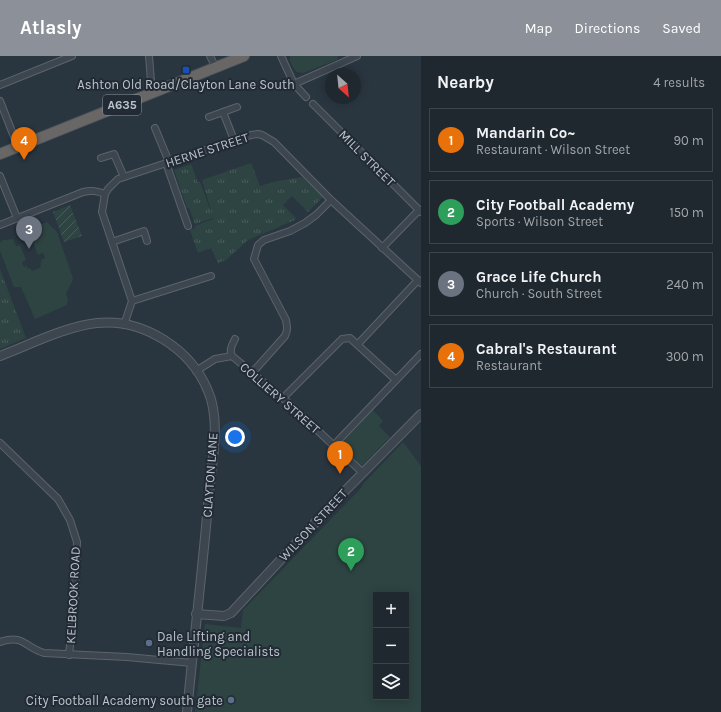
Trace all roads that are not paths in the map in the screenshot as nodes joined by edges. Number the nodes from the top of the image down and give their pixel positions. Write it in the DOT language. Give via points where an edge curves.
graph roads {
  1 [pos="72,56"];
  2 [pos="149,56"];
  3 [pos="210,56"];
  4 [pos="244,56"];
  5 [pos="281,56"];
  6 [pos="357,56"];
  7 [pos="216,68"];
  8 [pos="294,84"];
  9 [pos="0,85"];
  10 [pos="152,94"];
  11 [pos="306,97"];
  12 [pos="0,101"];
  13 [pos="313,104"];
  14 [pos="238,107"];
  15 [pos="223,112"];
  16 [pos="210,116"];
  17 [pos="155,128"];
  18 [pos="234,140"];
  19 [pos="18,147"];
  20 [pos="0,154"];
  21 [pos="101,158"];
  22 [pos="167,162"];
  23 [pos="0,176"];
  24 [pos="124,177"];
  25 [pos="105,194"];
  26 [pos="331,200"];
  27 [pos="420,211"];
  28 [pos="17,218"];
  29 [pos="0,225"];
  30 [pos="188,226"];
  31 [pos="147,241"];
  32 [pos="112,242"];
  33 [pos="382,248"];
  34 [pos="211,276"];
  35 [pos="420,282"];
  36 [pos="132,301"];
  37 [pos="124,325"];
  38 [pos="235,339"];
  39 [pos="358,344"];
  40 [pos="421,354"];
  41 [pos="0,356"];
  42 [pos="232,356"];
  43 [pos="196,371"];
  44 [pos="252,373"];
  45 [pos="396,380"];
  46 [pos="283,398"];
  47 [pos="421,414"];
  48 [pos="0,443"];
  49 [pos="334,445"];
  50 [pos="362,473"];
  51 [pos="196,614"];
  52 [pos="0,642"];
  53 [pos="69,655"];
  54 [pos="192,663"];
  55 [pos="187,712"];
  1 -- 9 [label="street"];
  2 -- 10 [label="street"];
  3 -- 7 [label="street"];
  4 -- 7 [label="highway, A635"];
  5 -- 8 [label="street"];
  6 -- 8 [label="street"];
  7 -- 10 [label="highway, A635"];
  8 -- 11 [label="street"];
  10 -- 19 [label="highway, A635"];
  12 -- 19 [label="street"];
  13 -- 27 [label="street, MILL STREET"];
  14 -- 15 [label="street"];
  15 -- 16 [label="street"];
  15 -- 18 [label="street"];
  17 -- 22 [label="street"];
  18 -- 22 [label="street, HERNE STREET"];
  18 -- 26 [label="street, HERNE STREET" via="258,134 267,137"];
  19 -- 20 [label="highway, A635"];
  21 -- 24 [label="street" via="114,154"];
  22 -- 24 [label="street, HERNE STREET"];
  22 -- 30 [label="street"];
  23 -- 28 [label="street"];
  24 -- 25 [label="street, HERNE STREET" via="112,183"];
  25 -- 28 [label="street" via="90,190"];
  25 -- 32 [label="street" via="102,212"];
  26 -- 33 [label="street, HERNE STREET"];
  26 -- 44 [label="street" via="305,223 258,245 254,258 288,326 285,336"];
  27 -- 33 [label="street"];
  28 -- 29 [label="street"];
  31 -- 32 [label="street" via="144,231"];
  32 -- 36 [label="street"];
  33 -- 35 [label="street, HERNE STREET"];
  34 -- 36 [label="street"];
  35 -- 39 [label="street"];
  36 -- 37 [label="street"];
  37 -- 41 [label="street, CLAYTON LANE" via="97,323 75,327"];
  37 -- 43 [label="street, CLAYTON LANE" via="165,340 185,357"];
  38 -- 42 [label="street, COLLIERY STREET" via="231,347"];
  39 -- 45 [label="street"];
  39 -- 46 [label="street" via="350,338 342,339"];
  40 -- 45 [label="street"];
  42 -- 43 [label="street, COLLIERY STREET" via="215,359"];
  42 -- 44 [label="street, COLLIERY STREET"];
  43 -- 51 [label="street, CLAYTON LANE" via="208,391 214,414 214,445"];
  44 -- 46 [label="street, COLLIERY STREET"];
  45 -- 49 [label="street"];
  46 -- 49 [label="street, COLLIERY STREET"];
  47 -- 50 [label="street, WILSON STREET"];
  48 -- 53 [label="street, KELBROOK ROAD" via="58,499 70,520 77,542"];
  49 -- 50 [label="street, COLLIERY STREET"];
  50 -- 51 [label="street, WILSON STREET" via="231,613 224,616"];
  51 -- 54 [label="street, CLAYTON LANE"];
  52 -- 53 [label="street" via="10,638 20,640 36,651"];
  53 -- 54 [label="street"];
  54 -- 55 [label="street, CLAYTON LANE"];
}
